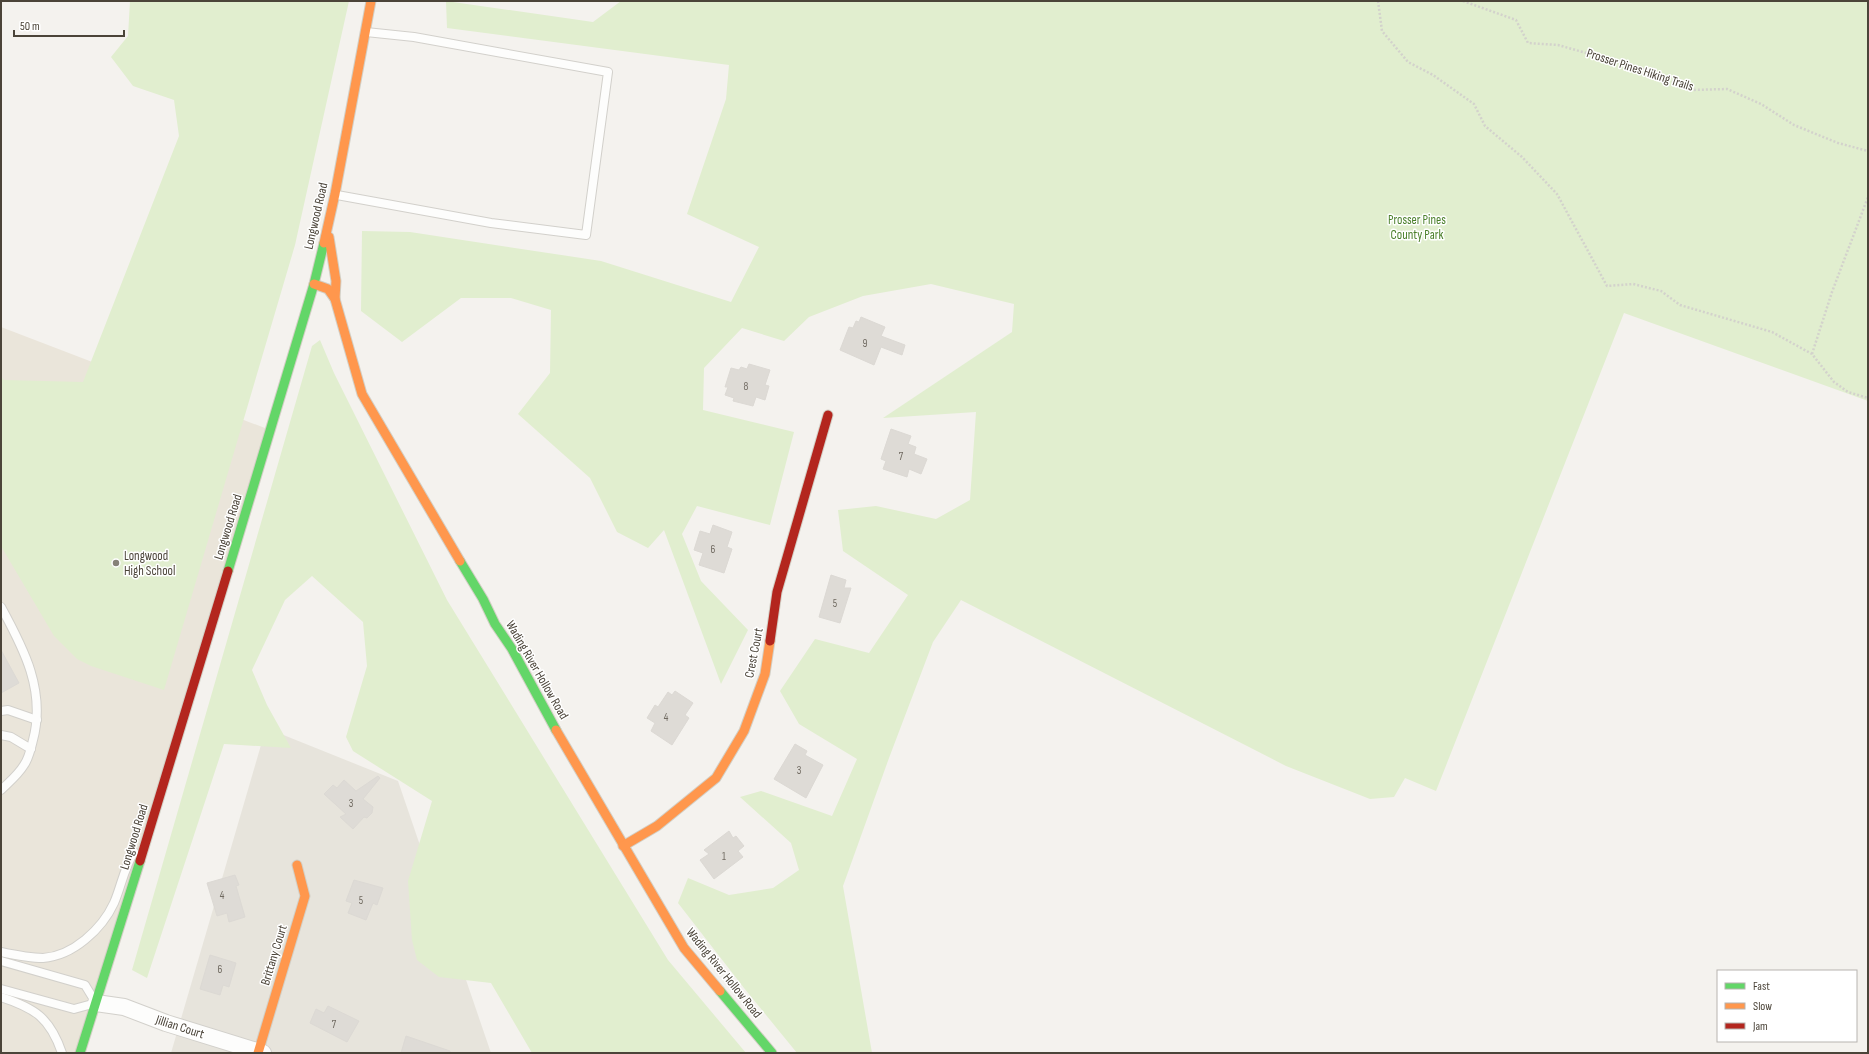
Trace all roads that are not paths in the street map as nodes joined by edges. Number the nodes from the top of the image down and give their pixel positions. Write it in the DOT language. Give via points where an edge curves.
graph roads {
  1 [pos="371,1"];
  2 [pos="365,32"];
  3 [pos="335,194"];
  4 [pos="327,227"];
  5 [pos="314,284"];
  6 [pos="335,299"];
  7 [pos="828,415"];
  8 [pos="1,607"];
  9 [pos="1,711"];
  10 [pos="37,720"];
  11 [pos="1,735"];
  12 [pos="31,749"];
  13 [pos="1,790"];
  14 [pos="152,822"];
  15 [pos="623,846"];
  16 [pos="297,865"];
  17 [pos="1,952"];
  18 [pos="1,961"];
  19 [pos="1,989"];
  20 [pos="1,997"];
  21 [pos="96,1003"];
  22 [pos="62,1053"];
  23 [pos="80,1053"];
  24 [pos="260,1053"];
  25 [pos="772,1053"];
  1 -- 2 [label="street, Longwood Road"];
  2 -- 3 [label="street, Longwood Road"];
  2 -- 3 [label="lane" via="414,37 608,72 586,235 491,223"];
  3 -- 4 [label="street, Longwood Road"];
  4 -- 5 [label="street, Longwood Road"];
  4 -- 6 [label="street, Wading River Hollow Road" via="334,265"];
  5 -- 6 [label="street" via="328,288"];
  5 -- 14 [label="street, Longwood Road"];
  6 -- 15 [label="street, Wading River Hollow Road" via="362,394 512,649"];
  7 -- 15 [label="street, Crest Court" via="777,592 765,674 744,731 716,778 657,826"];
  8 -- 10 [label="lane" via="26,656 34,678 38,699"];
  9 -- 10 [label="lane" via="8,710"];
  10 -- 12 [label="lane"];
  11 -- 12 [label="lane" via="11,737"];
  12 -- 13 [label="lane" via="25,764"];
  14 -- 17 [label="lane" via="129,860 114,904 103,921 84,940 67,951 45,958"];
  14 -- 21 [label="street, Longwood Road"];
  15 -- 25 [label="street, Wading River Hollow Road" via="684,948"];
  16 -- 24 [label="street, Brittany Court" via="305,896"];
  18 -- 21 [label="lane" via="85,985"];
  19 -- 21 [label="lane" via="74,1009"];
  20 -- 22 [label="lane" via="33,1010 46,1020"];
  21 -- 23 [label="street, Longwood Road"];
  21 -- 24 [label="street, Jillian Court" via="124,1007"];
}
